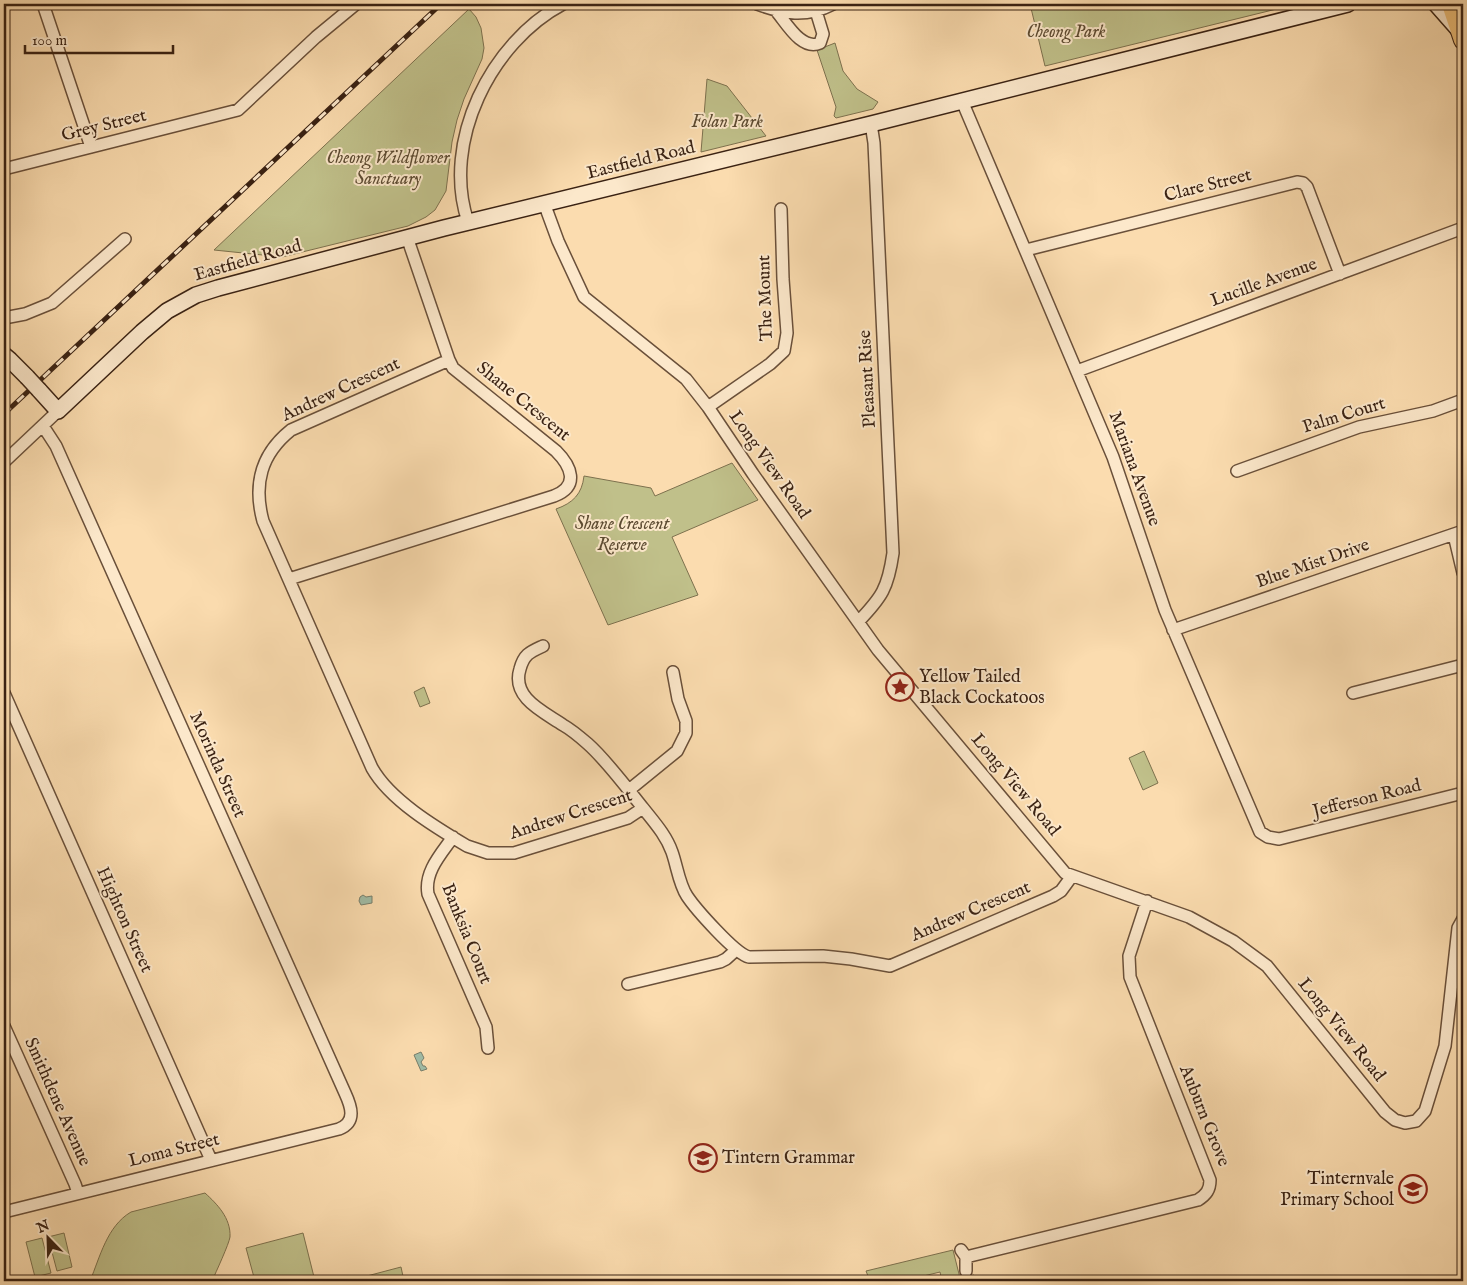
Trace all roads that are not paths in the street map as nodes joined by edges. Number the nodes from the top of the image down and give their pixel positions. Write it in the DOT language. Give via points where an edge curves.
graph roads {
  1 [pos="43,4"];
  2 [pos="356,4"];
  3 [pos="563,4"];
  4 [pos="757,4"];
  5 [pos="834,4"];
  6 [pos="1348,4"];
  7 [pos="1436,4"];
  8 [pos="1451,4"];
  9 [pos="816,11"];
  10 [pos="777,12"];
  11 [pos="1462,36"];
  12 [pos="962,101"];
  13 [pos="871,124"];
  14 [pos="91,147"];
  15 [pos="4,169"];
  16 [pos="544,203"];
  17 [pos="781,209"];
  18 [pos="468,222"];
  19 [pos="1463,228"];
  20 [pos="406,237"];
  21 [pos="125,239"];
  22 [pos="1026,250"];
  23 [pos="1340,274"];
  24 [pos="4,318"];
  25 [pos="4,355"];
  26 [pos="449,360"];
  27 [pos="1077,371"];
  28 [pos="1463,400"];
  29 [pos="708,407"];
  30 [pos="58,412"];
  31 [pos="43,426"];
  32 [pos="4,462"];
  33 [pos="1237,471"];
  34 [pos="1459,533"];
  35 [pos="1463,573"];
  36 [pos="289,579"];
  37 [pos="858,622"];
  38 [pos="1173,630"];
  39 [pos="543,646"];
  40 [pos="1463,665"];
  41 [pos="673,672"];
  42 [pos="4,693"];
  43 [pos="1353,693"];
  44 [pos="629,790"];
  45 [pos="1463,793"];
  46 [pos="643,808"];
  47 [pos="453,837"];
  48 [pos="1279,839"];
  49 [pos="1072,876"];
  50 [pos="1147,901"];
  51 [pos="1463,920"];
  52 [pos="736,950"];
  53 [pos="628,984"];
  54 [pos="4,1026"];
  55 [pos="488,1048"];
  56 [pos="9,1051"];
  57 [pos="350,1121"];
  58 [pos="211,1160"];
  59 [pos="78,1193"];
  60 [pos="4,1212"];
  61 [pos="966,1270"];
  1 -- 14 [label="street"];
  2 -- 14 [label="street, Grey Street" via="238,110"];
  3 -- 18 [label="street" via="514,42 480,93 466,132 462,162 462,207"];
  4 -- 10 [label="street"];
  5 -- 9 [label="street"];
  6 -- 12 [label="main road, Eastfield Road"];
  7 -- 11 [label="main road"];
  8 -- 11 [label="main road"];
  9 -- 10 [label="street" via="800,14"];
  9 -- 10 [label="street" via="824,34 815,46 802,41"];
  12 -- 13 [label="main road, Eastfield Road"];
  12 -- 22 [label="street, Mariana Avenue"];
  13 -- 16 [label="main road, Eastfield Road"];
  13 -- 37 [label="street, Pleasant Rise" via="893,553 886,586 877,602"];
  14 -- 15 [label="street, Grey Street"];
  16 -- 18 [label="main road, Eastfield Road"];
  16 -- 29 [label="street, Long View Road" via="584,297 686,379"];
  17 -- 29 [label="street, The Mount" via="787,333 784,351"];
  18 -- 20 [label="main road, Eastfield Road"];
  19 -- 23 [label="street, Lucille Avenue"];
  20 -- 26 [label="street, Shane Crescent"];
  20 -- 30 [label="main road, Eastfield Road" via="189,298 155,321"];
  21 -- 24 [label="street" via="52,303"];
  22 -- 23 [label="street, Clare Street" via="1297,182 1307,187"];
  22 -- 27 [label="street, Mariana Avenue"];
  23 -- 27 [label="street, Lucille Avenue"];
  25 -- 30 [label="main road, bridge"];
  26 -- 36 [label="street, Andrew Crescent" via="299,425 275,445 261,473 258,500 263,521"];
  26 -- 36 [label="street, Shane Crescent" via="453,368 556,450 570,470 568,487 554,496"];
  27 -- 38 [label="street, Mariana Avenue" via="1113,457"];
  28 -- 33 [label="street, Palm Court" via="1433,411 1359,427"];
  29 -- 37 [label="street, Long View Road"];
  30 -- 31 [label="street"];
  31 -- 32 [label="street"];
  31 -- 57 [label="street, Morinda Street" via="56,446 345,1093 352,1111"];
  34 -- 35 [label="street"];
  34 -- 38 [label="street, Blue Mist Drive"];
  36 -- 47 [label="street, Andrew Crescent" via="378,778 394,796"];
  37 -- 49 [label="street, Long View Road" via="1064,873"];
  38 -- 48 [label="street, Mariana Avenue" via="1258,827 1268,838"];
  39 -- 44 [label="street" via="529,652 519,672 519,682 526,699 589,745"];
  40 -- 43 [label="street"];
  41 -- 44 [label="street" via="686,721 686,733 677,751"];
  42 -- 58 [label="street, Highton Street"];
  44 -- 46 [label="street"];
  45 -- 48 [label="street, Jefferson Road"];
  46 -- 47 [label="street, Andrew Crescent" via="628,818 514,853 488,853"];
  46 -- 52 [label="street, Andrew Crescent" via="662,831 686,894"];
  47 -- 55 [label="street, Banksia Court" via="429,873 427,888 486,1027"];
  49 -- 50 [label="street, Long View Road"];
  49 -- 52 [label="street, Andrew Crescent" via="1053,896 890,966 823,956 748,957"];
  50 -- 51 [label="street, Long View Road" via="1189,916 1233,941 1267,966 1385,1112 1405,1123 1416,1121 1426,1111 1445,1046 1458,928"];
  50 -- 61 [label="street, Auburn Grove" via="1129,956 1129,971 1210,1180 1210,1188 1198,1200 964,1253"];
  52 -- 53 [label="street" via="720,962"];
  54 -- 56 [label="street, Smithdene Avenue"];
  56 -- 59 [label="street, Smithdene Avenue"];
  57 -- 58 [label="street, Loma Street" via="339,1129"];
  58 -- 59 [label="street, Loma Street"];
  59 -- 60 [label="street, Loma Street"];
}
